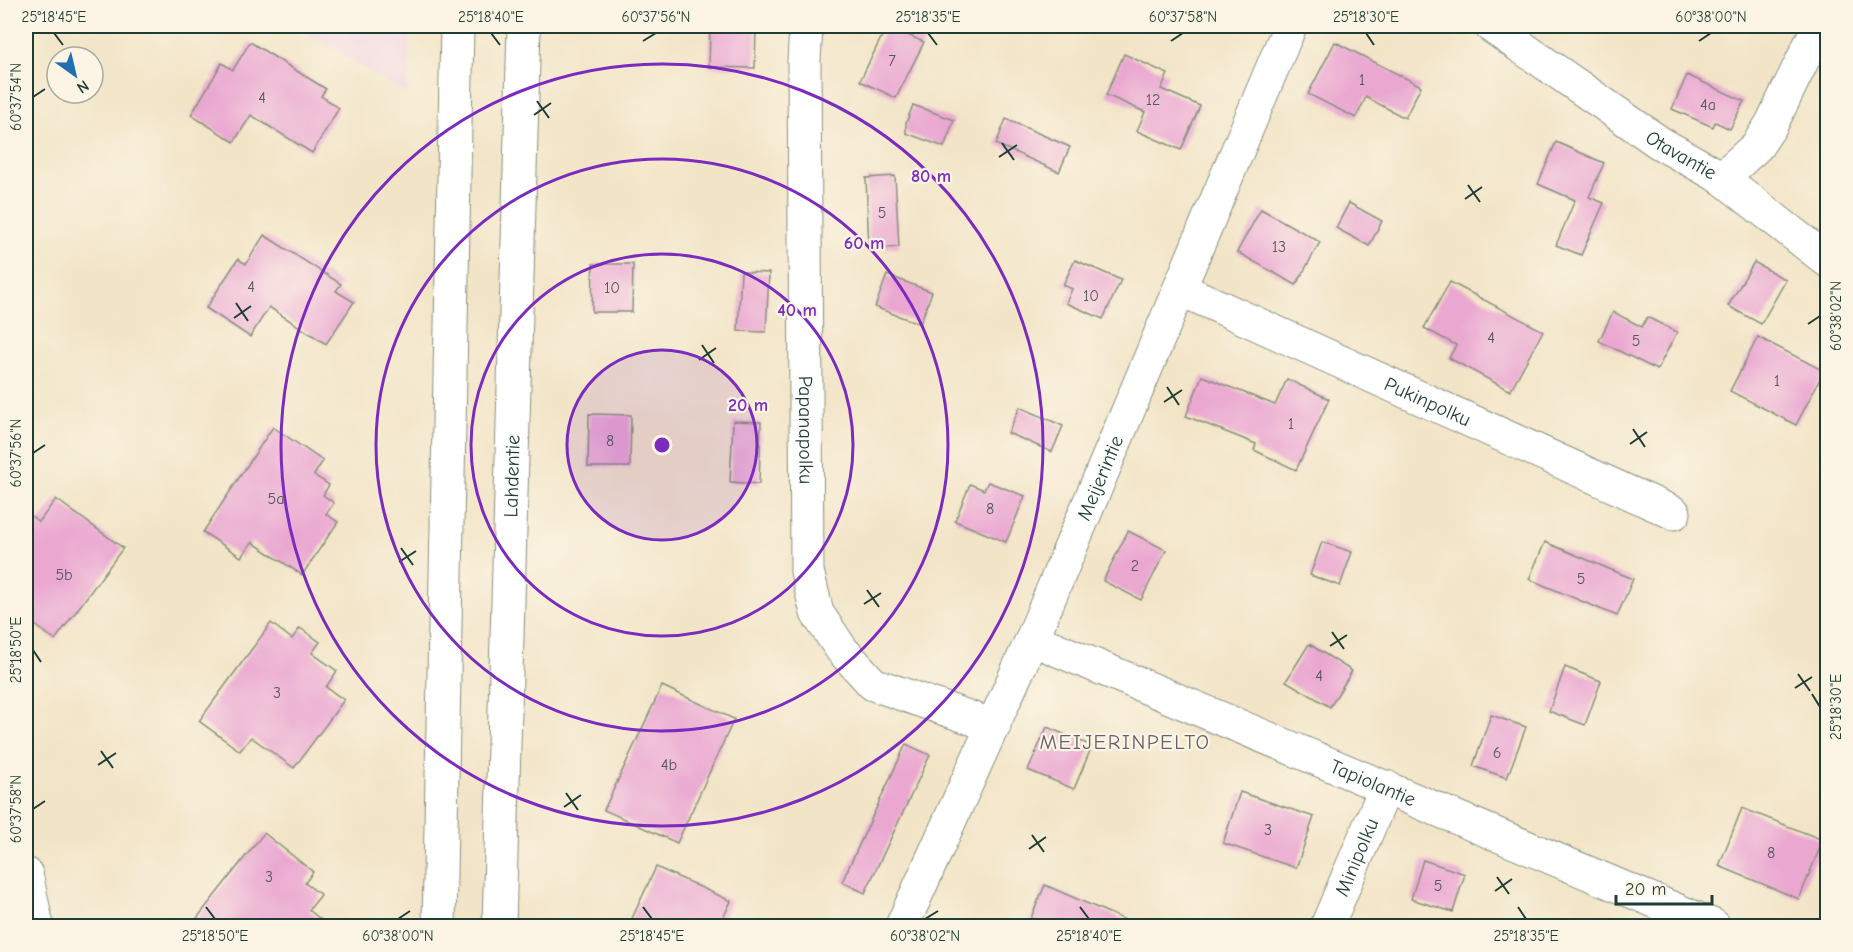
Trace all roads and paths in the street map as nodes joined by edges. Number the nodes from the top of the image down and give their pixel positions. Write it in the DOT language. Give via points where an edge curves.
graph roads {
  1 [pos="457,26"];
  2 [pos="524,26"];
  3 [pos="806,26"];
  4 [pos="1290,26"];
  5 [pos="1491,26"];
  6 [pos="1819,26"];
  7 [pos="1722,178"];
  8 [pos="1827,261"];
  9 [pos="1180,289"];
  10 [pos="1674,513"];
  11 [pos="1032,639"];
  12 [pos="994,726"];
  13 [pos="1386,787"];
  14 [pos="26,874"];
  15 [pos="37,927"];
  16 [pos="439,927"];
  17 [pos="499,927"];
  18 [pos="902,927"];
  19 [pos="1327,927"];
  20 [pos="1714,927"];
  1 -- 16 [label="street"];
  2 -- 17 [label="street, Lahdentie"];
  3 -- 12 [label="street, Papanapolku" via="807,571 817,613 842,650 873,684"];
  4 -- 9 [label="street, Meijerintie"];
  5 -- 7 [label="street, Otavantie" via="1660,143"];
  6 -- 7 [label="street, Otavantie" via="1771,125 1756,146"];
  7 -- 8 [label="street"];
  9 -- 10 [label="street, Pukinpolku"];
  9 -- 11 [label="street, Meijerintie"];
  11 -- 12 [label="street, Meijerintie"];
  11 -- 13 [label="street, Tapiolantie"];
  12 -- 18 [label="street, Meijerintie"];
  13 -- 19 [label="street, Minipolku"];
  13 -- 20 [label="street, Tapiolantie"];
  14 -- 15 [label="street"];
}
